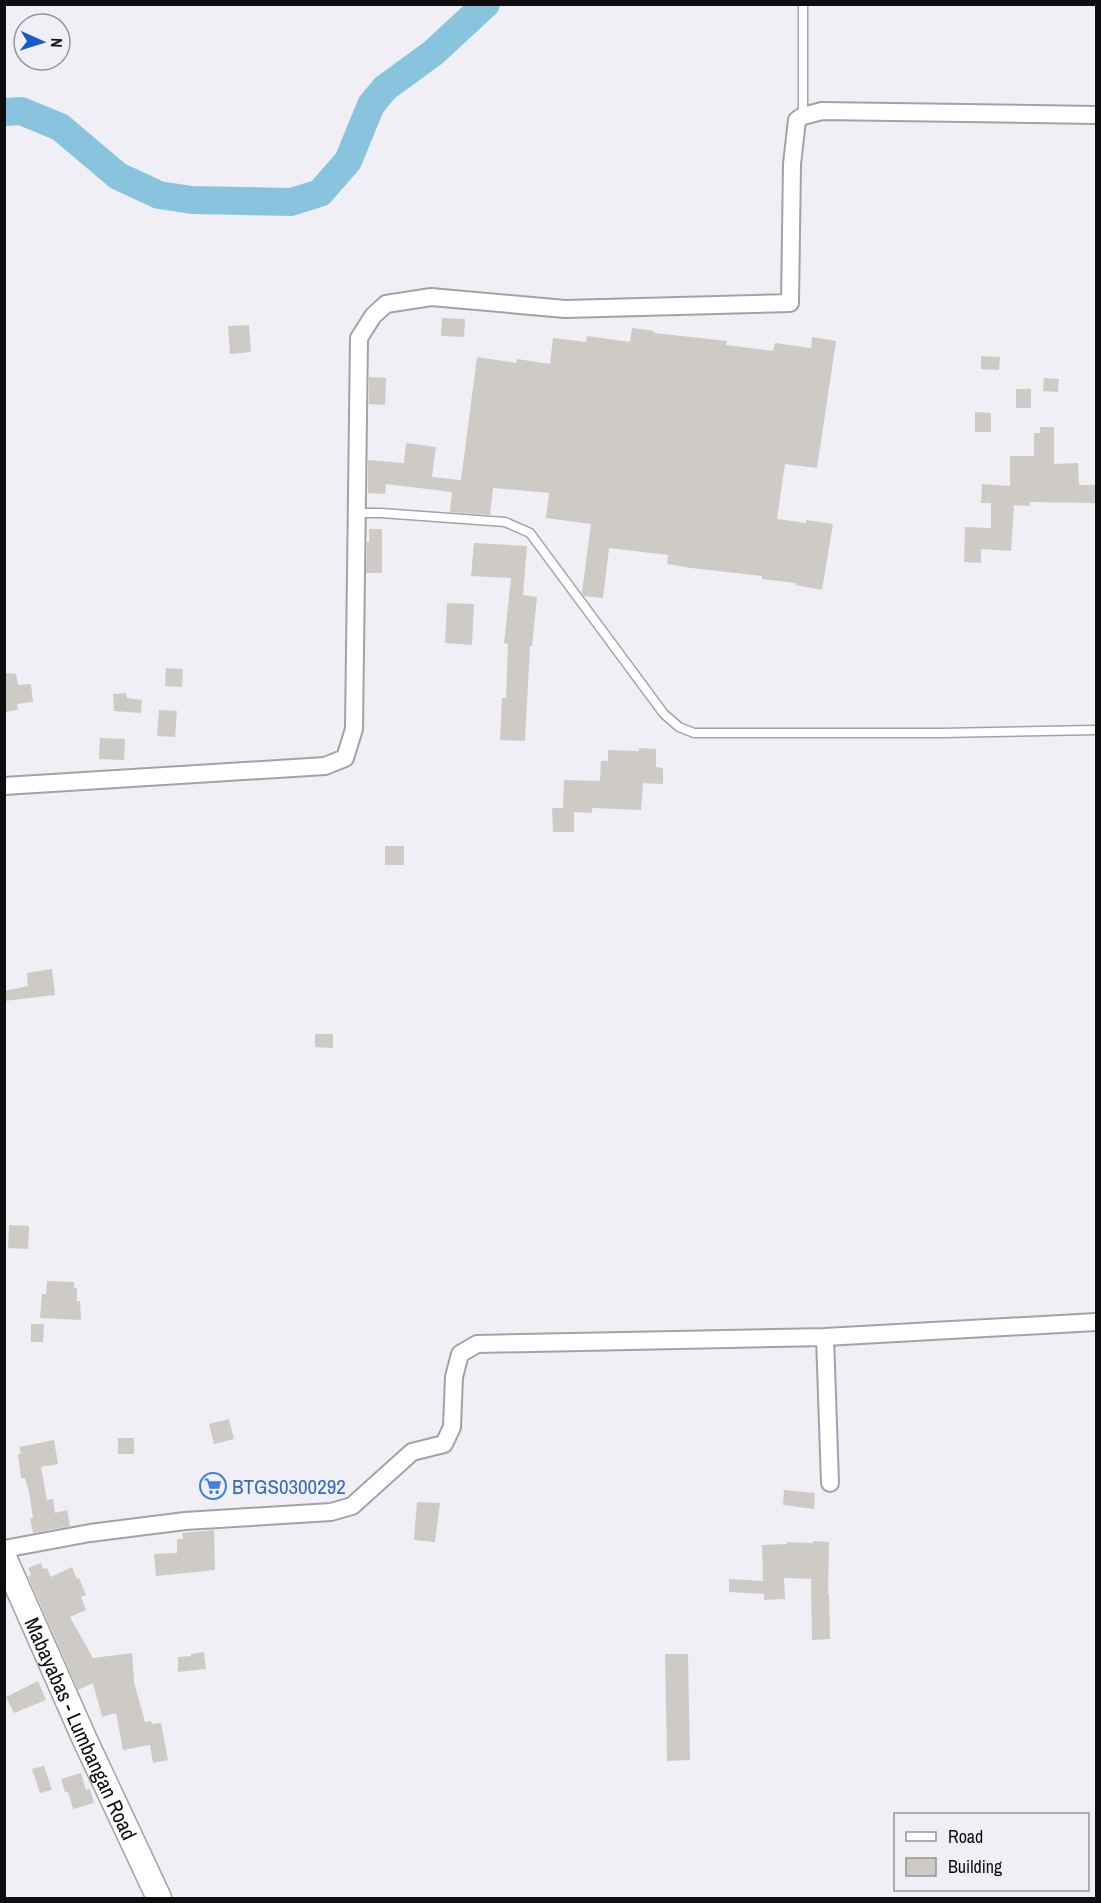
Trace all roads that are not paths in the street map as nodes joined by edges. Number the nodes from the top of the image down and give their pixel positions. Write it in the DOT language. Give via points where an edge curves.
graph roads {
  1 [pos="803,4"];
  2 [pos="1096,114"];
  3 [pos="803,116"];
  4 [pos="357,513"];
  5 [pos="1096,730"];
  6 [pos="4,786"];
  7 [pos="1096,1322"];
  8 [pos="825,1337"];
  9 [pos="830,1483"];
  10 [pos="4,1549"];
  11 [pos="4,1557"];
  12 [pos="159,1899"];
  1 -- 3 [label="lane"];
  2 -- 3 [label="street" via="822,111"];
  3 -- 4 [label="street" via="797,120 792,164 790,303 565,309 431,297 386,304 358,338"];
  4 -- 5 [label="lane" via="505,522 531,533 664,714 694,733"];
  4 -- 6 [label="street" via="354,729 345,758 325,766"];
  7 -- 8 [label="street"];
  8 -- 9 [label="street"];
  8 -- 10 [label="street" via="477,1344 460,1354 454,1377 452,1428 444,1444 412,1452 352,1506 331,1512 184,1521"];
  11 -- 12 [label="main road, Mabayabas - Lumbangan Road"];
}
